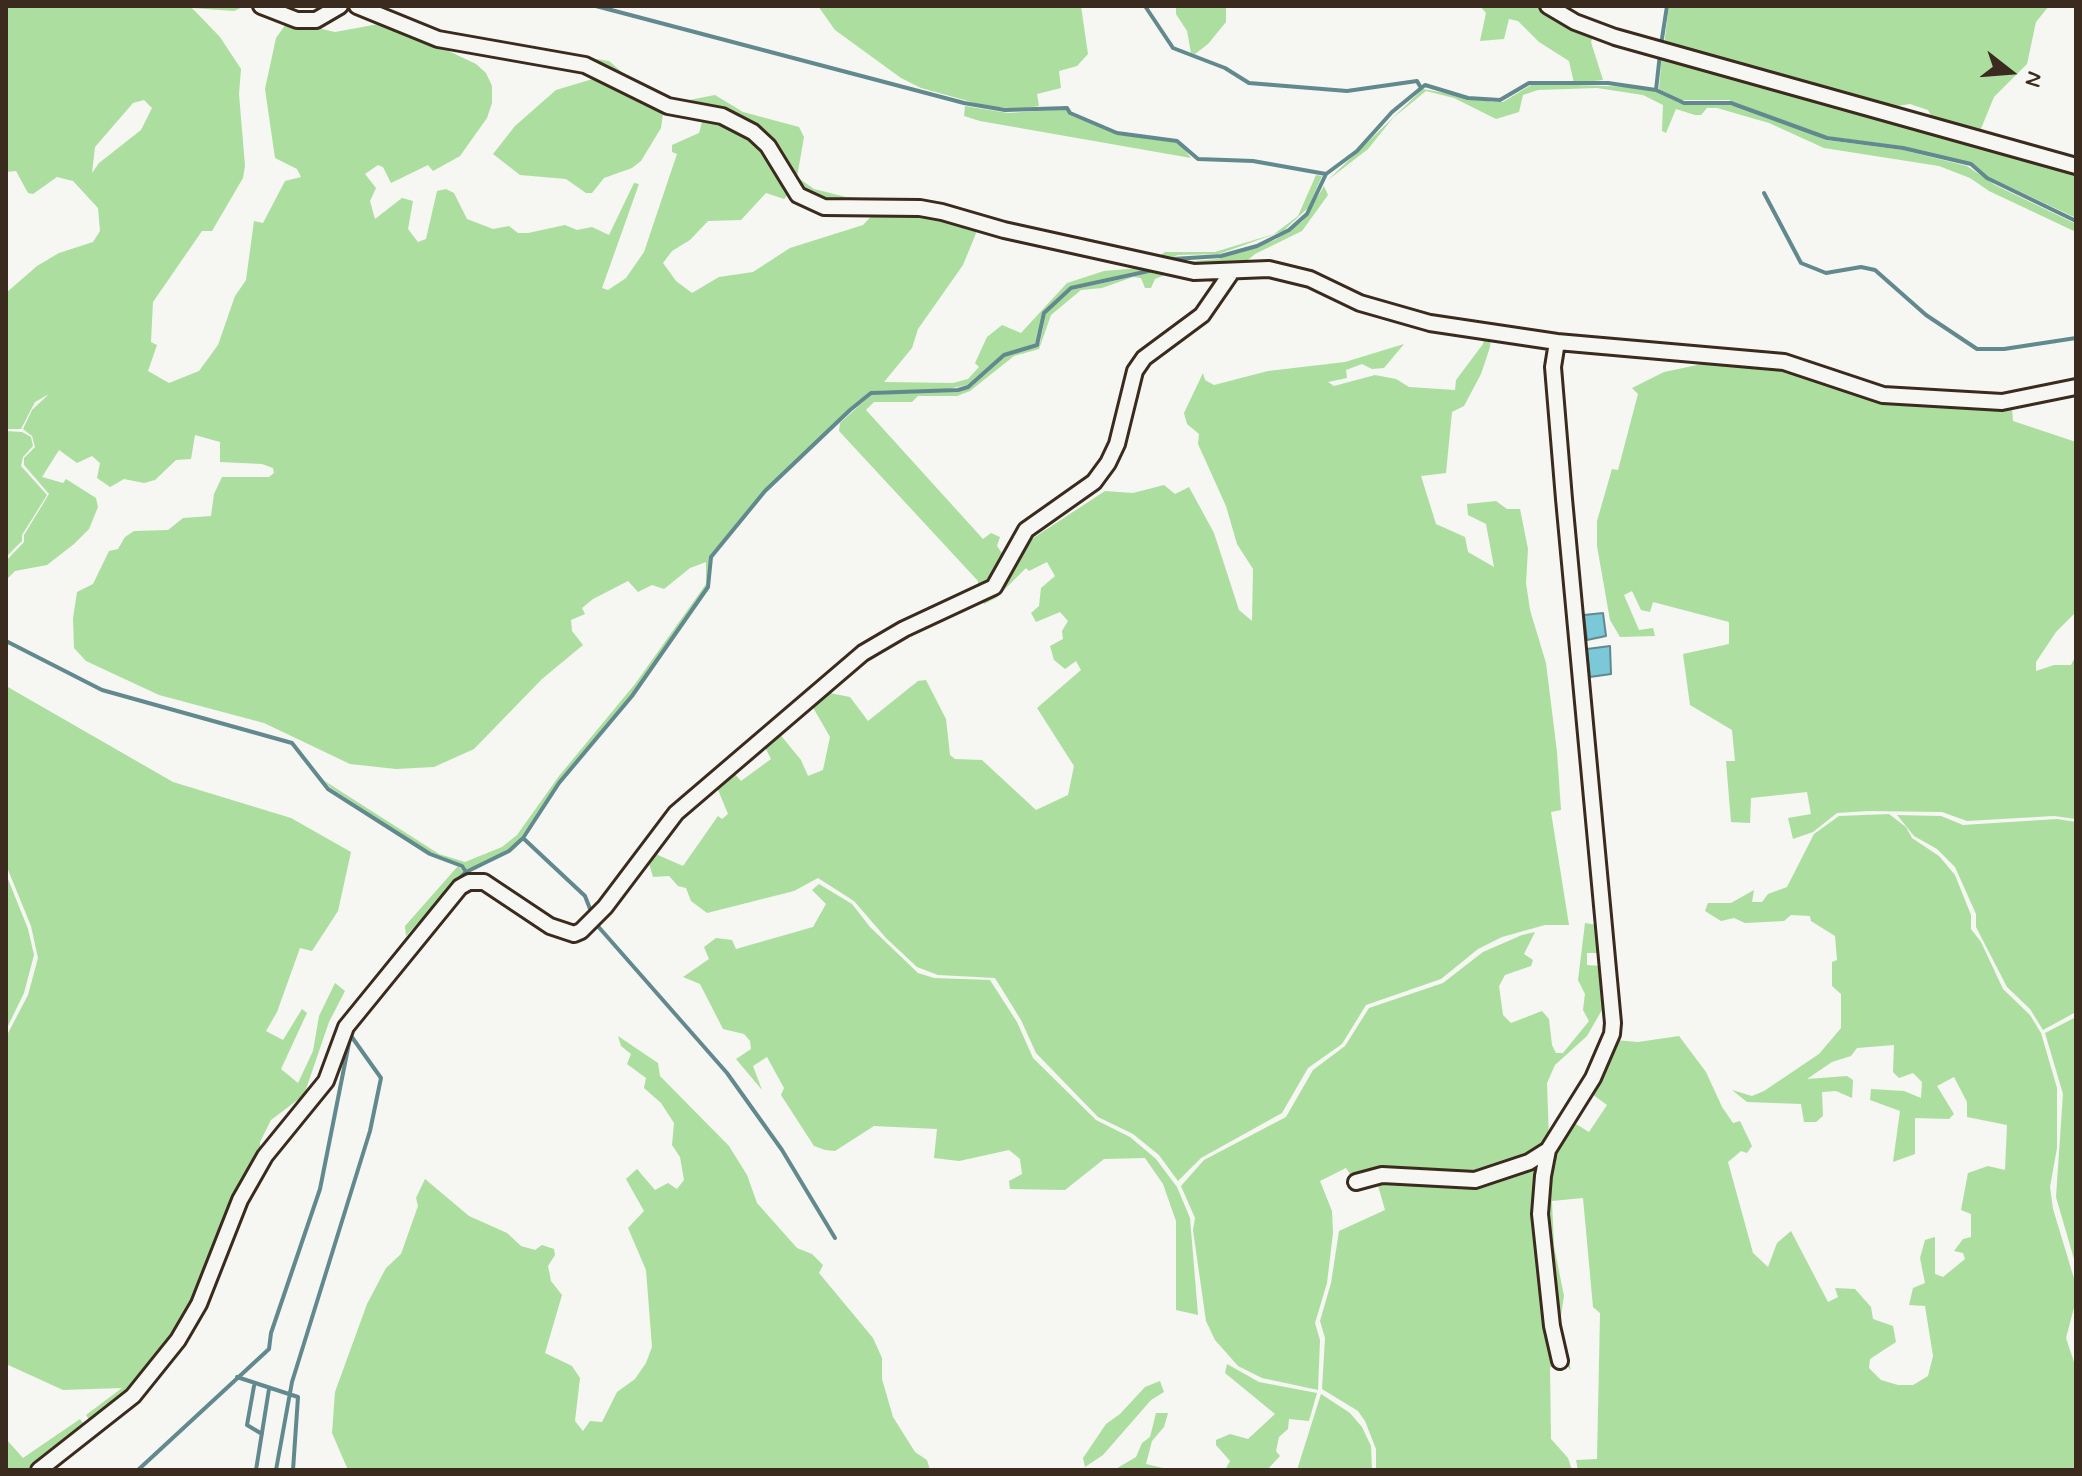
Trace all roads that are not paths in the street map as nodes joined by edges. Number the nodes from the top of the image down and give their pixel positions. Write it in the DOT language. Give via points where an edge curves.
graph roads {
  1 [pos="261,6"];
  2 [pos="340,6"];
  3 [pos="357,6"];
  4 [pos="1548,6"];
  5 [pos="2076,166"];
  6 [pos="1231,273"];
  7 [pos="1557,342"];
  8 [pos="2076,387"];
  9 [pos="1548,1150"];
  10 [pos="1356,1182"];
  11 [pos="1560,1361"];
  12 [pos="39,1470"];
  1 -- 2 [label="street" via="297,20 316,20"];
  3 -- 6 [label="street" via="438,39 585,65 668,106 722,116 768,146 807,202 836,208 920,208 1194,272"];
  4 -- 5 [label="street" via="1615,37"];
  6 -- 7 [label="street" via="1269,269 1310,279 1406,318"];
  6 -- 12 [label="street" via="1202,315 1144,358 1135,371 1108,463 1094,482 1026,530 994,587 863,653 676,813 581,931 574,934 550,926 484,882 460,887 346,1027 326,1081 265,1156 240,1200 199,1304 170,1351 133,1396"];
  7 -- 8 [label="street" via="1784,362 1892,396 2002,402"];
  7 -- 9 [label="street" via="1553,367 1613,1023 1593,1078"];
  9 -- 10 [label="street" via="1475,1180 1382,1175"];
  9 -- 11 [label="street" via="1540,1214"];
}
